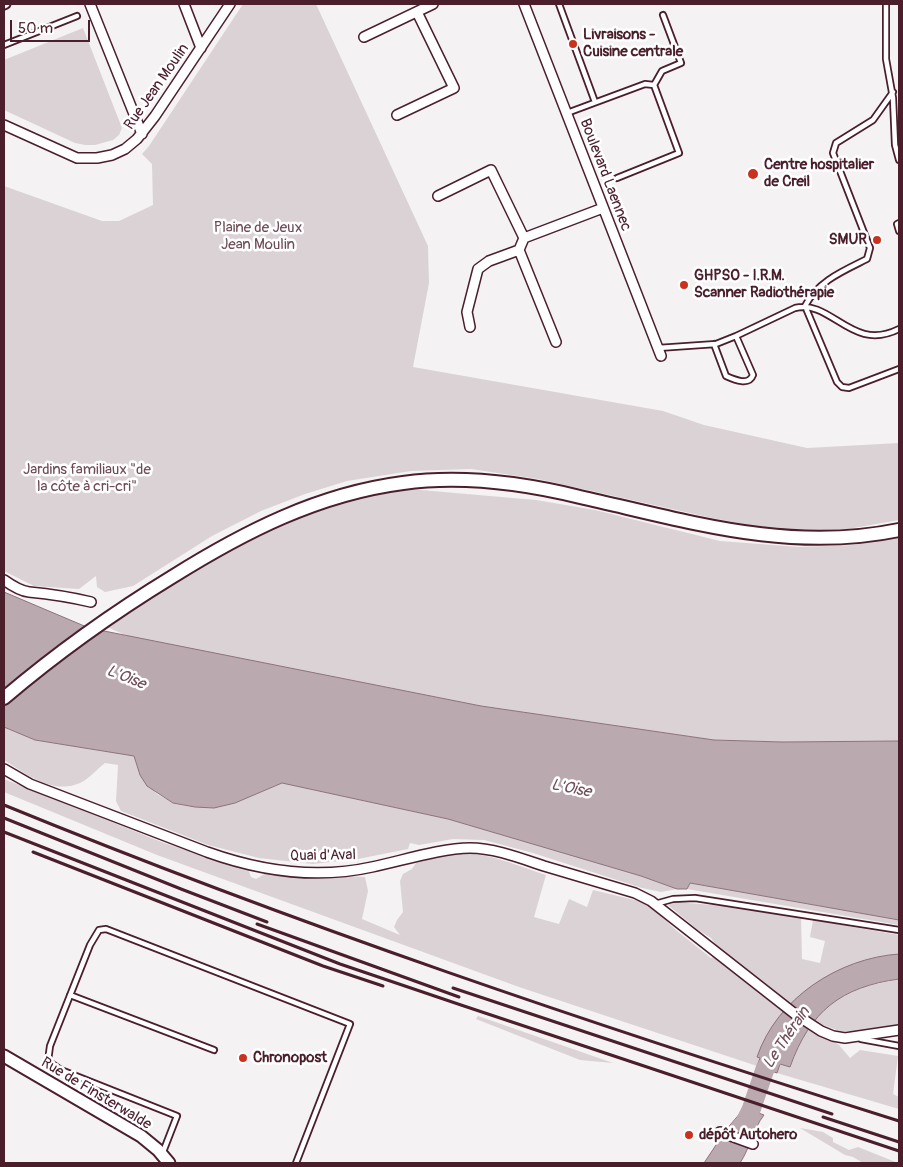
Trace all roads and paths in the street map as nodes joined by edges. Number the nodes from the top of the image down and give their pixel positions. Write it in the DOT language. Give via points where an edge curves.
graph roads {
  1 [pos="90,4"];
  2 [pos="184,4"];
  3 [pos="230,4"];
  4 [pos="434,4"];
  5 [pos="524,4"];
  6 [pos="559,4"];
  7 [pos="886,4"];
  8 [pos="417,12"];
  9 [pos="663,15"];
  10 [pos="77,16"];
  11 [pos="364,37"];
  12 [pos="4,45"];
  13 [pos="201,48"];
  14 [pos="654,85"];
  15 [pos="893,92"];
  16 [pos="595,102"];
  17 [pos="566,113"];
  18 [pos="397,115"];
  19 [pos="4,125"];
  20 [pos="142,134"];
  21 [pos="899,160"];
  22 [pos="617,178"];
  23 [pos="438,196"];
  24 [pos="604,208"];
  25 [pos="899,223"];
  26 [pos="899,231"];
  27 [pos="524,238"];
  28 [pos="518,250"];
  29 [pos="805,306"];
  30 [pos="470,327"];
  31 [pos="899,329"];
  32 [pos="736,336"];
  33 [pos="556,342"];
  34 [pos="714,344"];
  35 [pos="659,352"];
  36 [pos="899,369"];
  37 [pos="899,530"];
  38 [pos="4,580"];
  39 [pos="91,602"];
  40 [pos="4,698"];
  41 [pos="4,769"];
  42 [pos="653,902"];
  43 [pos="899,930"];
  44 [pos="70,995"];
  45 [pos="899,1030"];
  46 [pos="855,1037"];
  47 [pos="899,1046"];
  48 [pos="214,1050"];
  49 [pos="4,1056"];
  50 [pos="720,1132"];
  51 [pos="753,1144"];
  52 [pos="165,1159"];
  53 [pos="296,1163"];
  1 -- 20 [label="street"];
  2 -- 13 [label="street"];
  3 -- 13 [label="street, Rue Jean Moulin"];
  4 -- 8 [label="street"];
  5 -- 17 [label="street, Boulevard Laennec"];
  6 -- 16 [label="lane"];
  7 -- 15 [label="lane" via="886,59"];
  8 -- 11 [label="street"];
  8 -- 18 [label="street" via="454,88"];
  9 -- 14 [label="lane" via="681,63 662,71"];
  10 -- 12 [label="lane"];
  13 -- 20 [label="street, Rue Jean Moulin"];
  14 -- 16 [label="lane" via="645,84"];
  14 -- 22 [label="lane" via="679,153"];
  15 -- 21 [label="lane" via="895,145"];
  15 -- 29 [label="lane" via="873,120 836,144 833,153 870,248 867,259 830,278 811,295"];
  16 -- 17 [label="lane"];
  17 -- 24 [label="street, Boulevard Laennec"];
  19 -- 20 [label="street, Rue Jean Moulin" via="65,154 84,159 118,153"];
  23 -- 27 [label="street" via="491,170"];
  24 -- 27 [label="street"];
  24 -- 35 [label="street, Boulevard Laennec"];
  25 -- 26 [label="lane"];
  27 -- 28 [label="street"];
  28 -- 30 [label="street" via="489,261 478,269 467,312"];
  28 -- 33 [label="street"];
  29 -- 31 [label="lane" via="864,334 882,335"];
  29 -- 32 [label="lane"];
  29 -- 36 [label="lane" via="837,382 842,386 849,388"];
  32 -- 34 [label="lane"];
  32 -- 34 [label="lane" via="753,375 748,382 726,376"];
  34 -- 35 [label="lane"];
  37 -- 40 [label="main road" via="839,539 777,537 716,528 536,488 428,480 375,487 307,506 246,534 164,582 82,636"];
  38 -- 39 [label="street" via="28,592"];
  41 -- 42 [label="street, Quai d'Aval" via="30,784 208,852 271,869 314,873 355,871 471,848 524,860"];
  42 -- 43 [label="lane" via="695,898"];
  42 -- 46 [label="street, Quai d'Aval" via="812,1026 833,1036"];
  44 -- 48 [label="lane"];
  44 -- 52 [label="lane" via="50,1046 48,1062 177,1116"];
  44 -- 53 [label="lane" via="90,945 99,930 106,929 350,1024"];
  45 -- 46 [label="street, Quai d'Aval"];
  46 -- 47 [label="lane"];
  49 -- 52 [label="street, Rue de Finsterwalde" via="140,1136"];
  50 -- 51 [label="street"];
}
